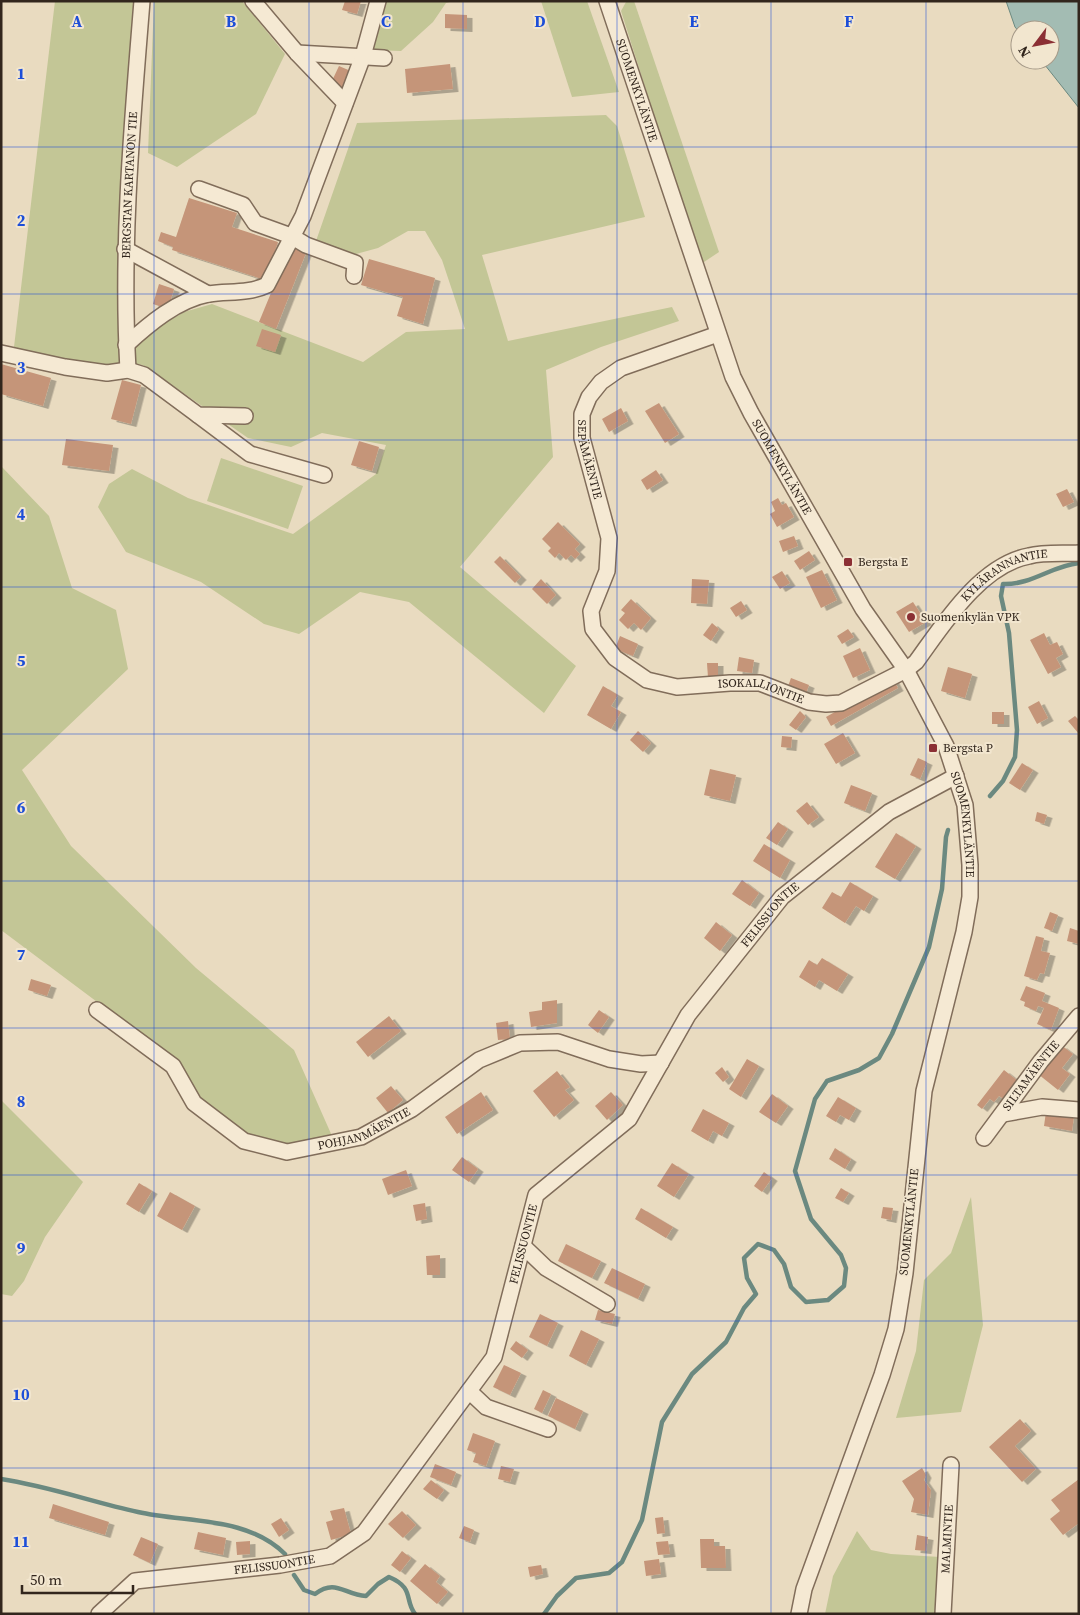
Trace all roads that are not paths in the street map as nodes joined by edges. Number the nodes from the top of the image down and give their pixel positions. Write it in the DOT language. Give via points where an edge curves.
graph roads {
  1 [pos="142,1"];
  2 [pos="253,1"];
  3 [pos="378,1"];
  4 [pos="607,1"];
  5 [pos="296,53"];
  6 [pos="363,56"];
  7 [pos="384,58"];
  8 [pos="344,103"];
  9 [pos="199,189"];
  10 [pos="291,236"];
  11 [pos="126,249"];
  12 [pos="354,276"];
  13 [pos="208,294"];
  14 [pos="718,334"];
  15 [pos="126,345"];
  16 [pos="1,353"];
  17 [pos="128,370"];
  18 [pos="198,414"];
  19 [pos="245,416"];
  20 [pos="324,476"];
  21 [pos="1079,553"];
  22 [pos="615,658"];
  23 [pos="906,670"];
  24 [pos="956,776"];
  25 [pos="97,1010"];
  26 [pos="1079,1016"];
  27 [pos="661,1063"];
  28 [pos="1079,1110"];
  29 [pos="1003,1114"];
  30 [pos="984,1138"];
  31 [pos="523,1246"];
  32 [pos="607,1304"];
  33 [pos="469,1391"];
  34 [pos="548,1429"];
  35 [pos="950,1464"];
  36 [pos="99,1614"];
  37 [pos="799,1614"];
  38 [pos="943,1614"];
  1 -- 11 [label="street, BERGSTAN KARTANON TIE" via="126,202"];
  2 -- 5 [label="street"];
  3 -- 6 [label="street"];
  4 -- 14 [label="street, SUOMENKYLÄNTIE"];
  5 -- 6 [label="street"];
  5 -- 8 [label="street"];
  6 -- 7 [label="street"];
  6 -- 8 [label="street"];
  8 -- 10 [label="street" via="303,216"];
  9 -- 10 [label="street" via="242,205 255,223"];
  10 -- 12 [label="street" via="355,263"];
  10 -- 13 [label="street" via="266,285 256,290"];
  11 -- 13 [label="street"];
  11 -- 15 [label="street, BERGSTAN KARTANON TIE"];
  13 -- 15 [label="street" via="180,305 149,324"];
  14 -- 22 [label="street, SEPÄMÄENTIE" via="621,368 600,382 582,414 582,438 609,538 607,571 591,611 593,629"];
  14 -- 23 [label="street, SUOMENKYLÄNTIE" via="751,413 863,610"];
  15 -- 17 [label="street, BERGSTAN KARTANON TIE"];
  16 -- 17 [label="street" via="99,372"];
  17 -- 18 [label="street" via="144,375"];
  18 -- 19 [label="street"];
  18 -- 20 [label="street" via="250,454"];
  21 -- 23 [label="street, KYLÄRANNANTIE" via="1028,556 987,577 967,594 916,662"];
  22 -- 23 [label="street, ISOKALLIONTIE" via="647,680 677,687 760,683 809,702 826,704 841,703"];
  23 -- 24 [label="street, SUOMENKYLÄNTIE" via="946,746"];
  24 -- 27 [label="street, FELISSUONTIE" via="889,812 782,897 688,1015"];
  24 -- 37 [label="street, SUOMENKYLÄNTIE" via="965,805 970,897 957,967 924,1091 896,1329 810,1572"];
  25 -- 27 [label="street, POHJANMÄENTIE" via="172,1066 194,1103 244,1141 287,1152 361,1137 412,1109 479,1060 520,1043 558,1042 609,1058 641,1064"];
  26 -- 29 [label="street, SILTAMÄENTIE"];
  27 -- 31 [label="street, FELISSUONTIE" via="629,1120 536,1195"];
  28 -- 29 [label="street" via="1042,1106"];
  29 -- 30 [label="street, SILTAMÄENTIE"];
  31 -- 32 [label="street" via="546,1268"];
  31 -- 33 [label="street, FELISSUONTIE" via="494,1357"];
  33 -- 34 [label="street" via="486,1407"];
  33 -- 36 [label="street, FELISSUONTIE" via="364,1533 330,1556 280,1565 135,1581"];
  35 -- 38 [label="street, MALMINTIE"];
}
